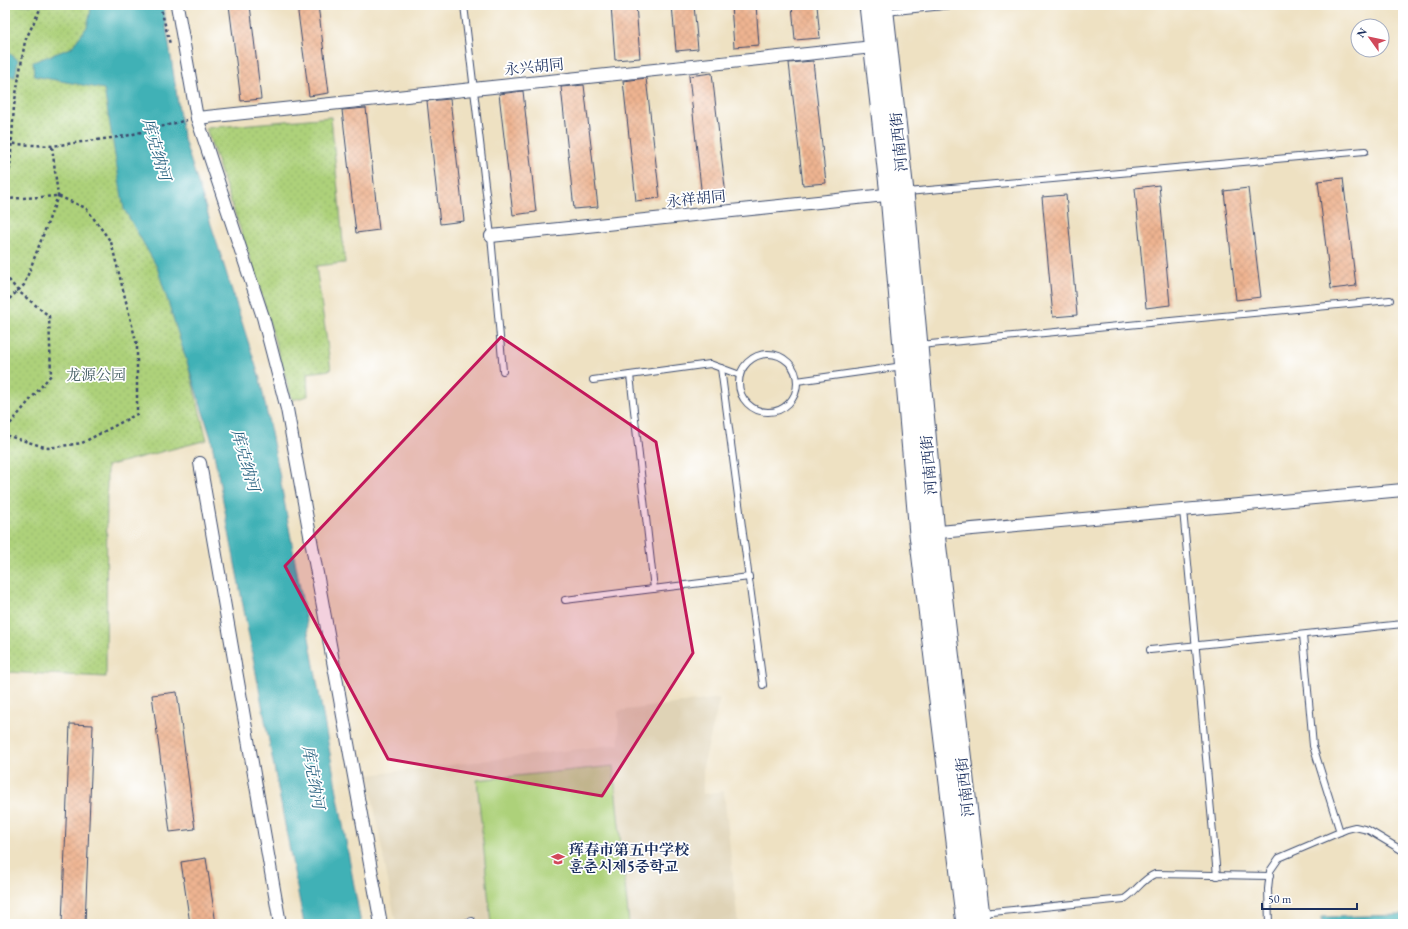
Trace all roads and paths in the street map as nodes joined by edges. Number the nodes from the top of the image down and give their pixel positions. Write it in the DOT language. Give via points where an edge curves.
graph roads {
  1 [pos="42,5"];
  2 [pos="177,5"];
  3 [pos="464,5"];
  4 [pos="953,5"];
  5 [pos="879,7"];
  6 [pos="873,47"];
  7 [pos="474,89"];
  8 [pos="191,120"];
  9 [pos="5,136"];
  10 [pos="12,141"];
  11 [pos="52,146"];
  12 [pos="1365,151"];
  13 [pos="5,182"];
  14 [pos="897,194"];
  15 [pos="58,196"];
  16 [pos="5,199"];
  17 [pos="491,236"];
  18 [pos="5,275"];
  19 [pos="18,291"];
  20 [pos="1390,300"];
  21 [pos="5,303"];
  22 [pos="918,345"];
  23 [pos="904,366"];
  24 [pos="721,368"];
  25 [pos="503,371"];
  26 [pos="630,375"];
  27 [pos="740,375"];
  28 [pos="593,380"];
  29 [pos="797,381"];
  30 [pos="5,430"];
  31 [pos="5,435"];
  32 [pos="200,463"];
  33 [pos="1403,490"];
  34 [pos="1184,510"];
  35 [pos="927,533"];
  36 [pos="749,577"];
  37 [pos="654,589"];
  38 [pos="565,600"];
  39 [pos="1403,624"];
  40 [pos="1304,635"];
  41 [pos="1196,646"];
  42 [pos="1150,650"];
  43 [pos="763,685"];
  44 [pos="1340,832"];
  45 [pos="1403,851"];
  46 [pos="1217,876"];
  47 [pos="1270,876"];
  48 [pos="472,921"];
  49 [pos="976,921"];
  50 [pos="280,924"];
  51 [pos="381,924"];
  52 [pos="461,924"];
  53 [pos="1269,924"];
  1 -- 10 [label="path" via="25,41 14,106"];
  2 -- 8 [label="street"];
  3 -- 7 [label="lane"];
  4 -- 5 [label="lane"];
  5 -- 6 [label="main road, 河南西街"];
  5 -- 14 [label="main road, 河南西街"];
  6 -- 7 [label="street, 永兴胡同"];
  6 -- 14 [label="main road, 河南西街"];
  7 -- 8 [label="street, 永兴胡同"];
  7 -- 17 [label="lane"];
  8 -- 11 [label="path" via="116,137"];
  8 -- 51 [label="street" via="263,317 287,409"];
  9 -- 10 [label="path"];
  10 -- 11 [label="path" via="16,144"];
  10 -- 13 [label="path" via="10,168"];
  11 -- 15 [label="path"];
  12 -- 14 [label="lane"];
  14 -- 17 [label="street, 永祥胡同"];
  14 -- 22 [label="main road, 河南西街"];
  14 -- 23 [label="main road, 河南西街"];
  15 -- 16 [label="path"];
  15 -- 19 [label="path" via="24,286"];
  15 -- 31 [label="path" via="86,208 111,242 137,345 137,414 82,443 48,448"];
  17 -- 25 [label="lane"];
  18 -- 19 [label="path"];
  19 -- 21 [label="path"];
  19 -- 30 [label="path" via="49,316 51,375"];
  20 -- 22 [label="lane"];
  22 -- 35 [label="main road, 河南西街"];
  23 -- 29 [label="lane"];
  23 -- 35 [label="main road, 河南西街"];
  24 -- 26 [label="lane" via="710,364"];
  24 -- 27 [label="lane"];
  24 -- 36 [label="lane"];
  26 -- 28 [label="lane"];
  26 -- 37 [label="lane"];
  27 -- 29 [label="lane" via="751,359 769,354 778,355 786,360 792,367"];
  27 -- 29 [label="lane" via="739,385 747,403 764,412 784,408 795,393"];
  32 -- 50 [label="street"];
  33 -- 34 [label="street"];
  34 -- 35 [label="street"];
  34 -- 41 [label="lane"];
  35 -- 49 [label="main road, 河南西街"];
  36 -- 37 [label="lane"];
  36 -- 43 [label="lane"];
  37 -- 38 [label="lane"];
  39 -- 40 [label="lane"];
  40 -- 41 [label="lane"];
  40 -- 44 [label="lane" via="1313,746"];
  41 -- 42 [label="lane"];
  41 -- 46 [label="lane"];
  44 -- 45 [label="lane" via="1355,827 1368,830"];
  44 -- 47 [label="lane" via="1279,858 1270,871"];
  46 -- 47 [label="lane"];
  46 -- 49 [label="lane" via="1155,874 1148,877 1132,895 1124,899"];
  47 -- 53 [label="lane"];
  48 -- 52 [label="lane"];
}
